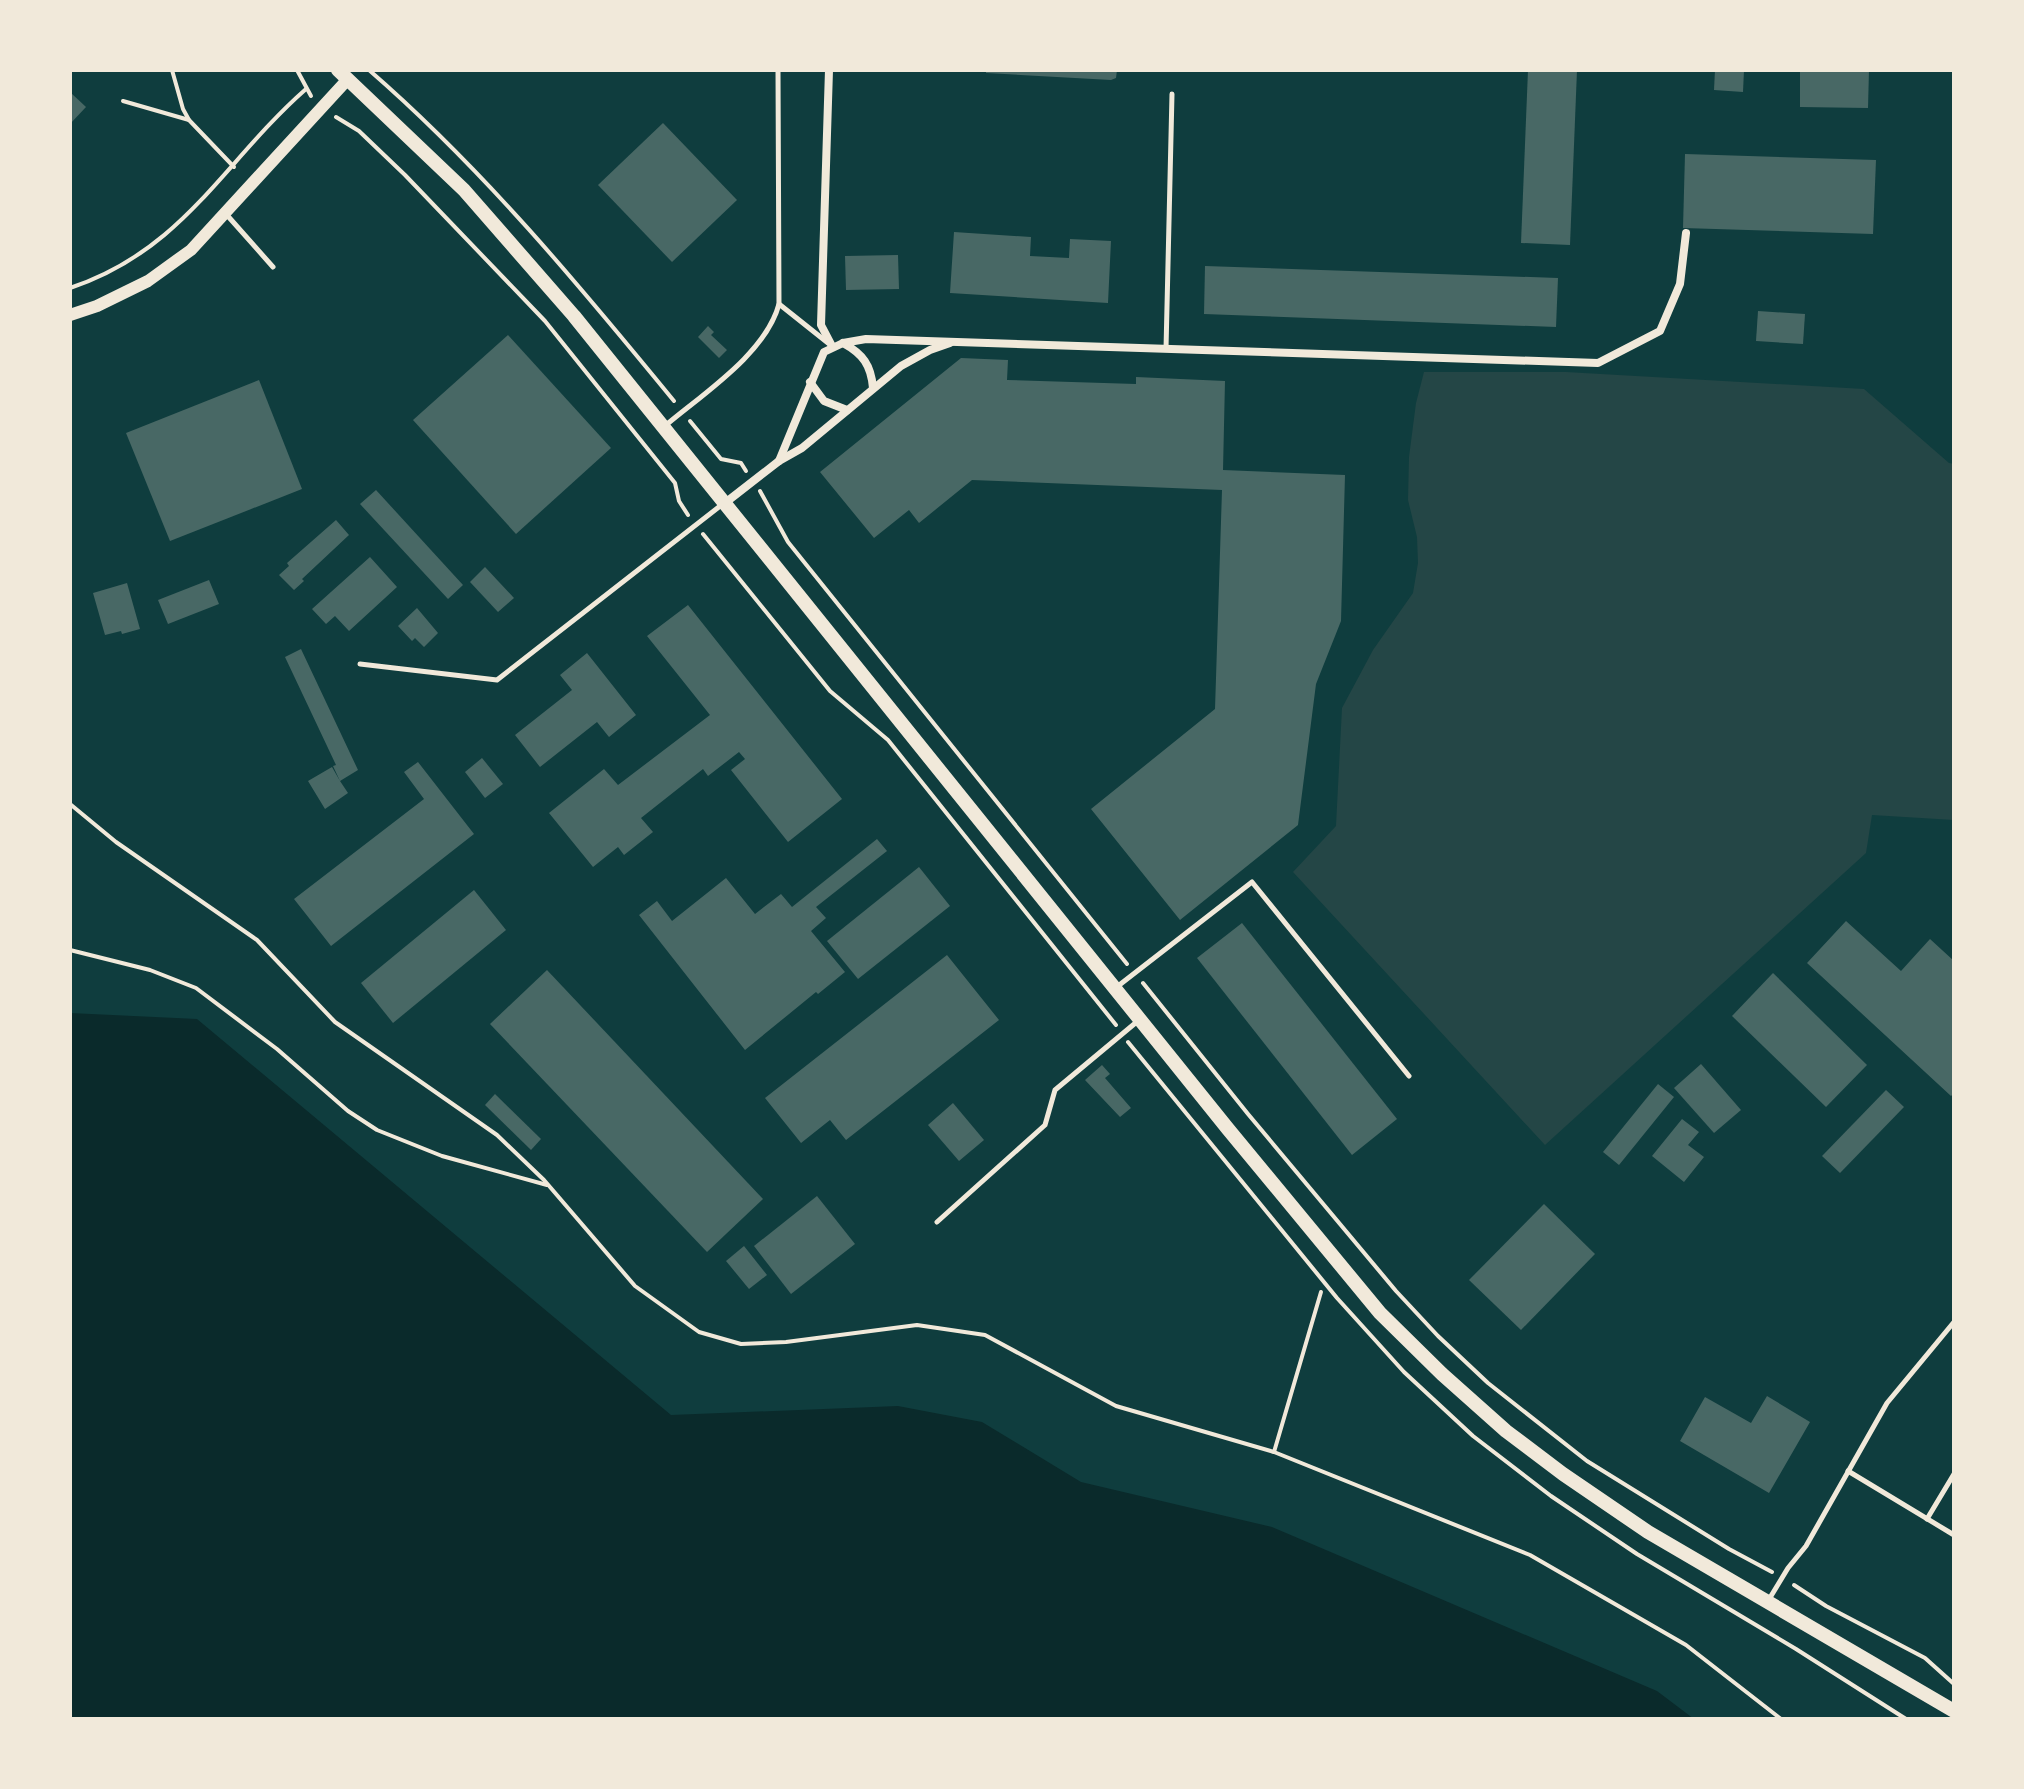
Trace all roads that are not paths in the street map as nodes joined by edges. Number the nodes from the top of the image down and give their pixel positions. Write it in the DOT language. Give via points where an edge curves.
graph roads {
  1 [pos="778,70"];
  2 [pos="829,70"];
  3 [pos="343,74"];
  4 [pos="1172,94"];
  5 [pos="226,213"];
  6 [pos="1686,233"];
  7 [pos="273,267"];
  8 [pos="779,304"];
  9 [pos="70,315"];
  10 [pos="958,341"];
  11 [pos="843,343"];
  12 [pos="832,346"];
  13 [pos="1166,349"];
  14 [pos="810,382"];
  15 [pos="873,388"];
  16 [pos="847,410"];
  17 [pos="664,427"];
  18 [pos="779,461"];
  19 [pos="725,503"];
  20 [pos="360,664"];
  21 [pos="1115,988"];
  22 [pos="1140,1019"];
  23 [pos="1409,1076"];
  24 [pos="937,1222"];
  25 [pos="1954,1322"];
  26 [pos="1848,1471"];
  27 [pos="1954,1474"];
  28 [pos="1927,1519"];
  29 [pos="1954,1535"];
  30 [pos="1768,1602"];
  31 [pos="1954,1711"];
  1 -- 8 [label="lane"];
  2 -- 12 [label="street" via="821,325"];
  3 -- 5 [label="street"];
  3 -- 17 [label="main road" via="464,190"];
  4 -- 13 [label="lane"];
  5 -- 7 [label="lane"];
  5 -- 9 [label="street" via="191,250 148,281"];
  6 -- 13 [label="street" via="1680,284 1660,331 1598,363"];
  8 -- 12 [label="lane"];
  8 -- 17 [label="lane" via="752,352"];
  10 -- 11 [label="street"];
  10 -- 13 [label="street"];
  10 -- 15 [label="street" via="901,366"];
  11 -- 12 [label="street"];
  11 -- 15 [label="street" via="868,363"];
  12 -- 14 [label="street"];
  14 -- 16 [label="street" via="824,401"];
  14 -- 18 [label="street"];
  15 -- 16 [label="street"];
  16 -- 18 [label="street"];
  17 -- 19 [label="main road"];
  18 -- 19 [label="street"];
  19 -- 20 [label="lane" via="497,680"];
  19 -- 21 [label="main road"];
  21 -- 22 [label="main road"];
  21 -- 23 [label="lane" via="1252,882"];
  22 -- 24 [label="lane" via="1055,1090 1045,1125"];
  22 -- 30 [label="main road" via="1370,1302 1442,1374 1563,1474 1648,1532"];
  25 -- 26 [label="lane" via="1887,1403"];
  26 -- 28 [label="lane"];
  26 -- 30 [label="lane"];
  27 -- 28 [label="lane"];
  28 -- 29 [label="lane"];
  30 -- 31 [label="main road"];
}
